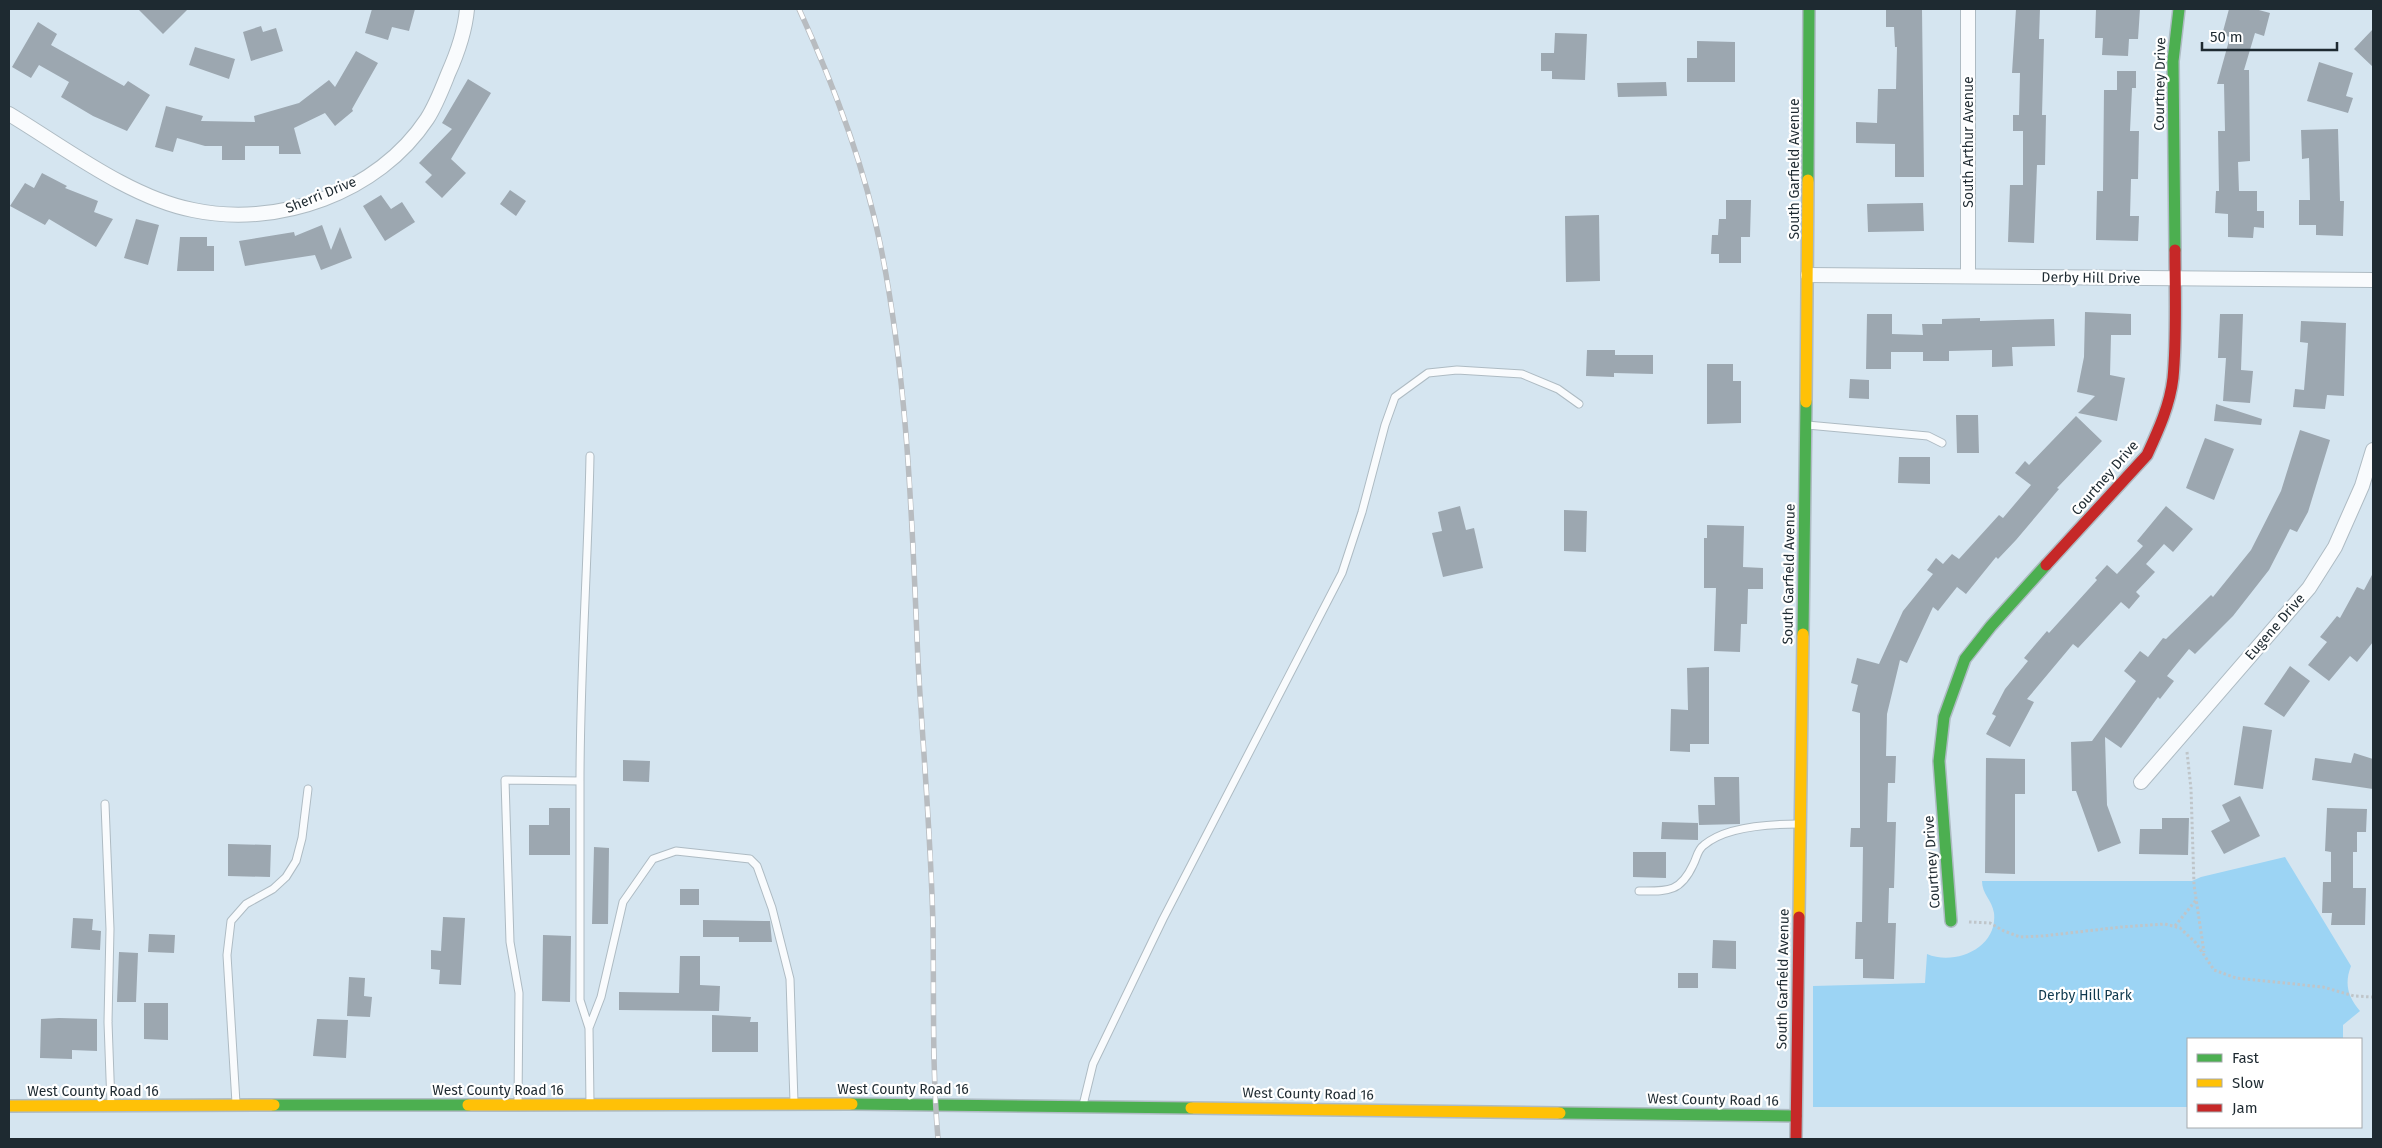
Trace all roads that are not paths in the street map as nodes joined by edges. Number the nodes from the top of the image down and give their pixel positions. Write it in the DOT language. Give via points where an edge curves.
graph roads {
  1 [pos="467,9"];
  2 [pos="1809,9"];
  3 [pos="1968,9"];
  4 [pos="2179,9"];
  5 [pos="9,114"];
  6 [pos="1808,275"];
  7 [pos="1968,276"];
  8 [pos="2175,279"];
  9 [pos="2373,280"];
  10 [pos="1579,404"];
  11 [pos="1806,425"];
  12 [pos="1942,443"];
  13 [pos="2373,450"];
  14 [pos="590,456"];
  15 [pos="580,781"];
  16 [pos="2141,782"];
  17 [pos="308,789"];
  18 [pos="105,804"];
  19 [pos="1800,824"];
  20 [pos="1639,891"];
  21 [pos="1951,922"];
  22 [pos="589,1028"];
  23 [pos="518,1104"];
  24 [pos="590,1104"];
  25 [pos="794,1104"];
  26 [pos="1083,1105"];
  27 [pos="9,1106"];
  28 [pos="111,1106"];
  29 [pos="236,1106"];
  30 [pos="1796,1116"];
  31 [pos="1796,1139"];
  1 -- 5 [label="street, Sherri Drive" via="456,56 427,119 402,148 375,171 347,188 298,208 271,214 242,215 168,204 141,193"];
  2 -- 6 [label="street, South Garfield Avenue"];
  3 -- 7 [label="street, South Arthur Avenue"];
  4 -- 8 [label="street, Courtney Drive" via="2173,61"];
  6 -- 7 [label="street, Derby Hill Drive"];
  6 -- 11 [label="street, South Garfield Avenue"];
  7 -- 8 [label="street, Derby Hill Drive"];
  8 -- 9 [label="street, Derby Hill Drive"];
  8 -- 21 [label="street, Courtney Drive" via="2173,378 2147,455 1991,626 1956,678 1944,716 1939,760"];
  10 -- 26 [label="lane" via="1558,389 1522,374 1457,370 1428,373 1395,397 1342,573 1092,1064"];
  11 -- 12 [label="lane" via="1928,436"];
  11 -- 19 [label="street, South Garfield Avenue"];
  13 -- 16 [label="street, Eugene Drive" via="2362,486 2335,547 2309,588"];
  14 -- 15 [label="lane"];
  15 -- 22 [label="lane" via="580,1000"];
  15 -- 23 [label="lane" via="505,780 510,942 519,993"];
  17 -- 29 [label="lane" via="296,861 273,889 246,904 231,921 227,955"];
  18 -- 28 [label="lane" via="110,929 108,1022"];
  19 -- 20 [label="lane" via="1764,825 1722,835 1700,849 1681,885 1663,891"];
  19 -- 30 [label="street, South Garfield Avenue"];
  22 -- 24 [label="lane"];
  22 -- 25 [label="lane" via="601,997 622,902 652,859 676,851 750,859 757,866 772,908 790,979"];
  23 -- 24 [label="street, West County Road 16"];
  23 -- 29 [label="street, West County Road 16"];
  24 -- 25 [label="street, West County Road 16"];
  25 -- 26 [label="street, West County Road 16"];
  26 -- 30 [label="street, West County Road 16"];
  27 -- 28 [label="street, West County Road 16"];
  28 -- 29 [label="street, West County Road 16"];
  30 -- 31 [label="street, South Garfield Avenue"];
}
